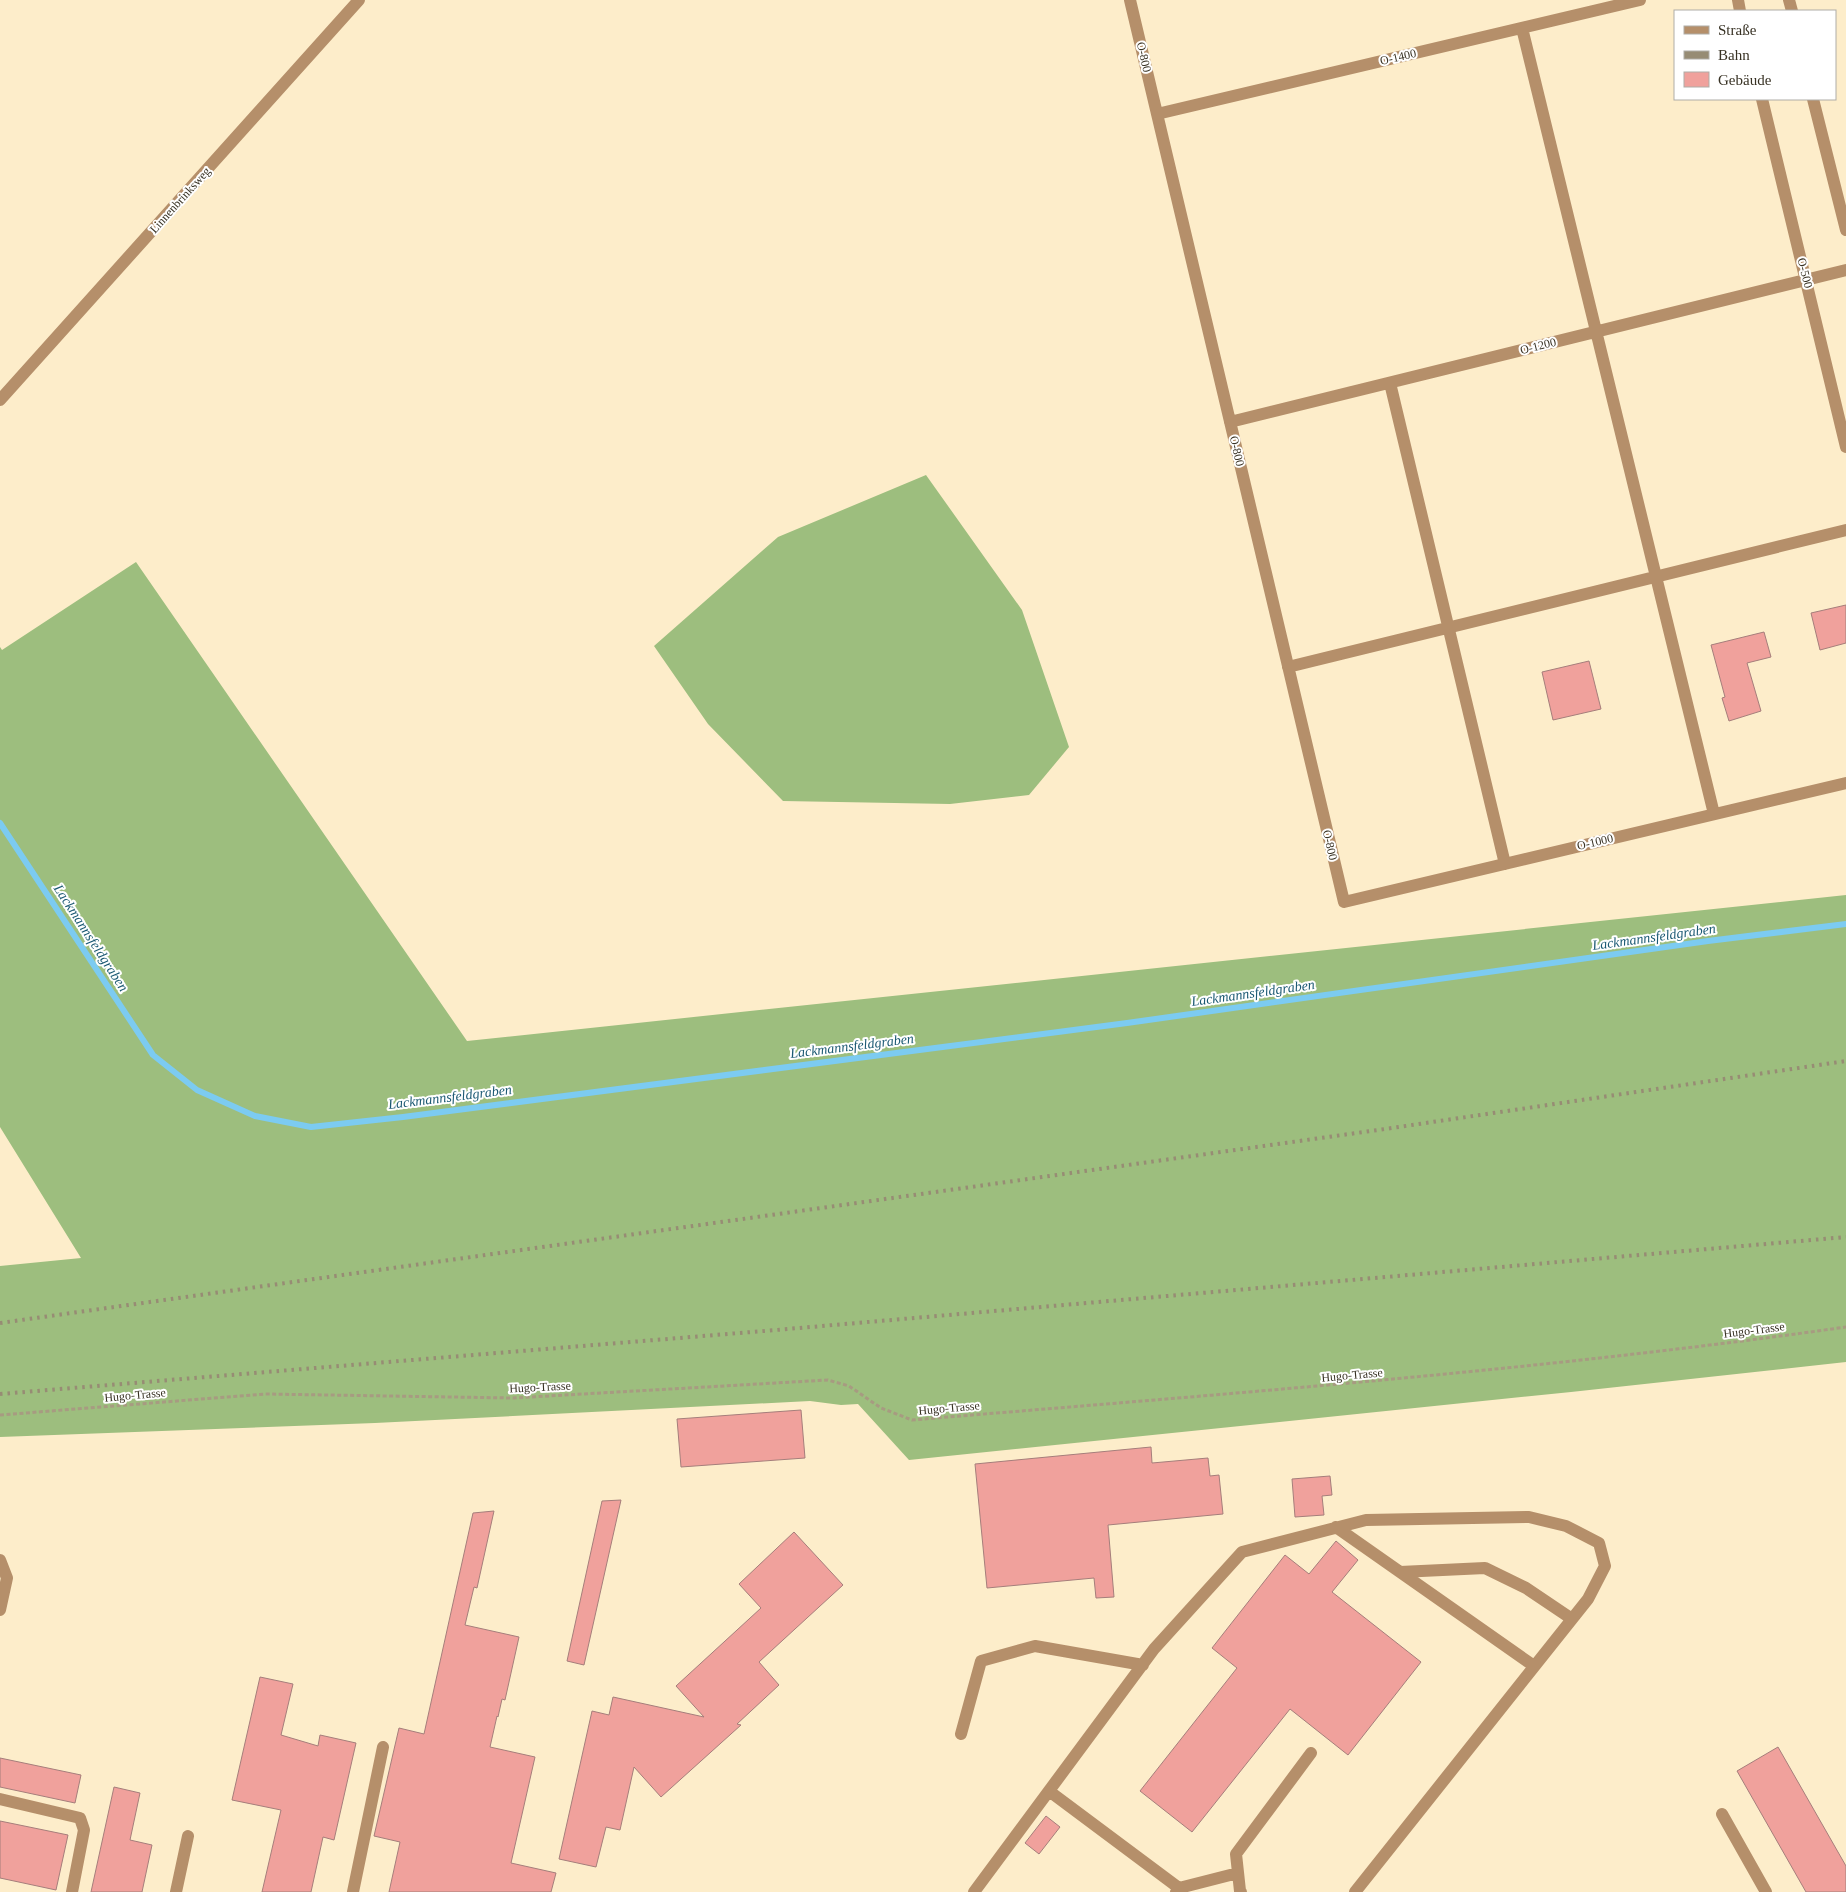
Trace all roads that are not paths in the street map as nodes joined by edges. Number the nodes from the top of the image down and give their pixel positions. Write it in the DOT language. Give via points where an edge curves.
graph roads {
  1 [pos="359,0"];
  2 [pos="1130,0"];
  3 [pos="1640,0"];
  4 [pos="1522,28"];
  5 [pos="1762,100"];
  6 [pos="1814,100"];
  7 [pos="1157,114"];
  8 [pos="1846,230"];
  9 [pos="1846,270"];
  10 [pos="1806,280"];
  11 [pos="1595,332"];
  12 [pos="1390,383"];
  13 [pos="0,400"];
  14 [pos="1230,422"];
  15 [pos="1846,448"];
  16 [pos="1846,530"];
  17 [pos="1655,576"];
  18 [pos="1448,628"];
  19 [pos="1288,667"];
  20 [pos="1846,783"];
  21 [pos="1714,814"];
  22 [pos="1504,864"];
  23 [pos="1344,902"];
  24 [pos="1336,1527"];
  25 [pos="0,1560"];
  26 [pos="1400,1572"];
  27 [pos="0,1610"];
  28 [pos="1572,1619"];
  29 [pos="1143,1665"];
  30 [pos="1534,1666"];
  31 [pos="961,1734"];
  32 [pos="383,1747"];
  33 [pos="1311,1753"];
  34 [pos="1049,1791"];
  35 [pos="0,1799"];
  36 [pos="1722,1814"];
  37 [pos="188,1836"];
  38 [pos="1238,1873"];
  39 [pos="1178,1890"];
  40 [pos="72,1892"];
  41 [pos="176,1892"];
  42 [pos="353,1892"];
  43 [pos="974,1892"];
  44 [pos="1241,1892"];
  45 [pos="1355,1892"];
  46 [pos="1766,1892"];
  1 -- 13 [label="street, Linnenbrinksweg"];
  2 -- 7 [label="street, O-800"];
  3 -- 4 [label="street, O-1400"];
  4 -- 7 [label="street, O-1400"];
  4 -- 11 [label="street"];
  5 -- 10 [label="street, O-500"];
  6 -- 8 [label="street"];
  7 -- 14 [label="street, O-800"];
  9 -- 10 [label="street, O-1200"];
  10 -- 11 [label="street, O-1200"];
  10 -- 15 [label="street, O-500"];
  11 -- 12 [label="street, O-1200"];
  11 -- 17 [label="street"];
  12 -- 14 [label="street, O-1200"];
  12 -- 18 [label="street"];
  14 -- 19 [label="street, O-800"];
  16 -- 17 [label="street"];
  17 -- 18 [label="street"];
  17 -- 21 [label="street"];
  18 -- 19 [label="street"];
  18 -- 22 [label="street"];
  19 -- 23 [label="street, O-800"];
  20 -- 21 [label="street, O-1000"];
  21 -- 22 [label="street, O-1000"];
  22 -- 23 [label="street, O-1000"];
  24 -- 26 [label="street"];
  24 -- 28 [label="street" via="1366,1520 1529,1517 1566,1526 1599,1542 1604,1566 1588,1599"];
  24 -- 29 [label="street" via="1242,1552"];
  25 -- 27 [label="street" via="7,1578"];
  26 -- 28 [label="street" via="1485,1568 1526,1588"];
  26 -- 30 [label="street"];
  28 -- 30 [label="street"];
  29 -- 31 [label="street" via="1035,1646 981,1661"];
  29 -- 34 [label="street"];
  30 -- 45 [label="street"];
  32 -- 42 [label="street"];
  33 -- 38 [label="street" via="1236,1854"];
  34 -- 39 [label="street"];
  34 -- 43 [label="street"];
  35 -- 40 [label="street" via="80,1818 84,1830"];
  36 -- 46 [label="street"];
  37 -- 41 [label="street"];
  38 -- 39 [label="street"];
  38 -- 44 [label="street"];
}
